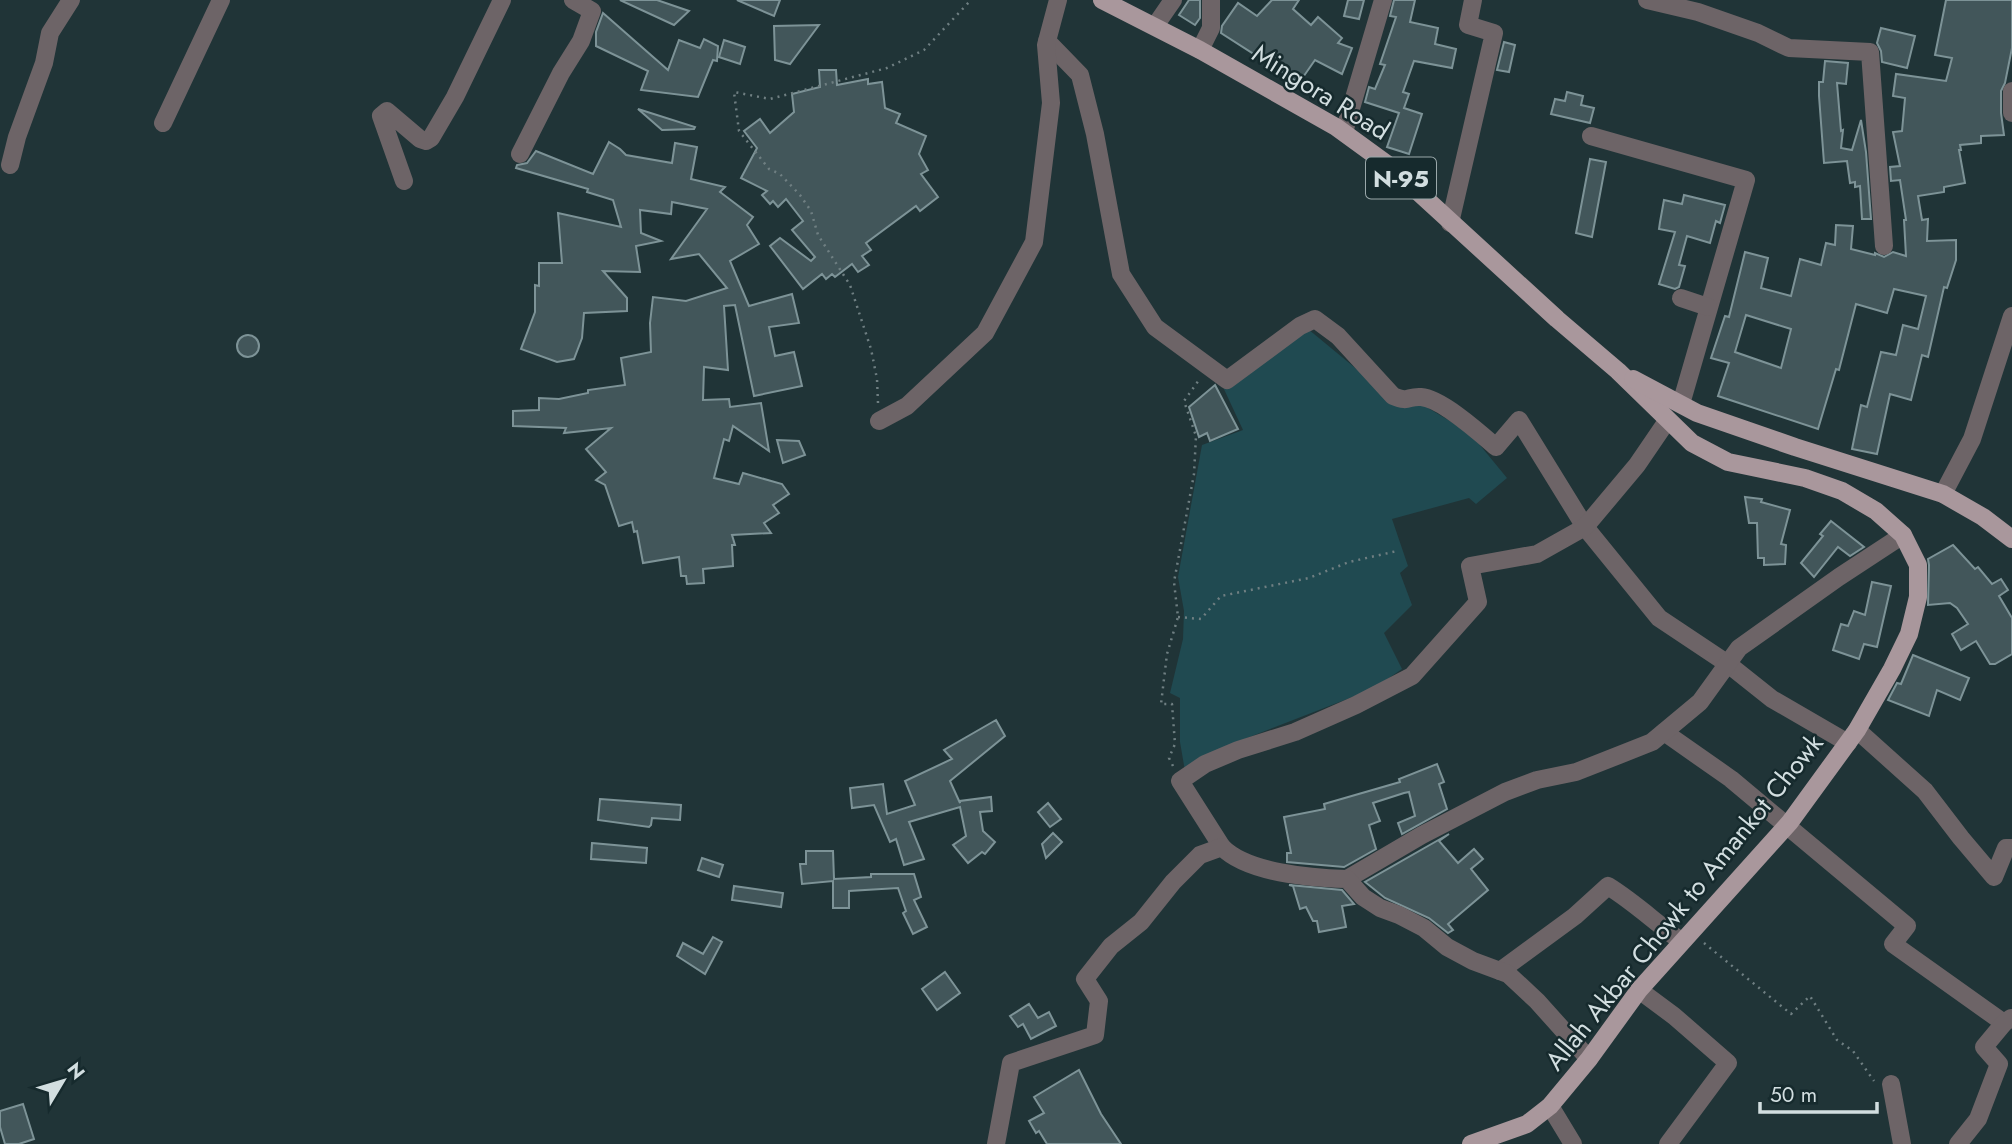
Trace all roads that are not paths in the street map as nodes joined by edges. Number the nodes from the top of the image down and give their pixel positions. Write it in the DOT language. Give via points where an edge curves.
graph roads {
  1 [pos="71,0"];
  2 [pos="221,0"];
  3 [pos="502,0"];
  4 [pos="573,0"];
  5 [pos="1058,0"];
  6 [pos="1102,0"];
  7 [pos="1173,0"];
  8 [pos="1383,0"];
  9 [pos="1473,0"];
  10 [pos="1647,0"];
  11 [pos="1211,1"];
  12 [pos="1699,6"];
  13 [pos="1155,26"];
  14 [pos="1048,41"];
  15 [pos="1200,50"];
  16 [pos="2012,91"];
  17 [pos="2012,113"];
  18 [pos="163,124"];
  19 [pos="1344,132"];
  20 [pos="1591,136"];
  21 [pos="520,154"];
  22 [pos="10,165"];
  23 [pos="404,181"];
  24 [pos="1450,223"];
  25 [pos="1884,246"];
  26 [pos="1681,298"];
  27 [pos="1708,307"];
  28 [pos="2012,316"];
  29 [pos="1618,371"];
  30 [pos="1681,404"];
  31 [pos="878,421"];
  32 [pos="1667,421"];
  33 [pos="1943,494"];
  34 [pos="1585,527"];
  35 [pos="1903,535"];
  36 [pos="2012,539"];
  37 [pos="1728,664"];
  38 [pos="1664,732"];
  39 [pos="1852,736"];
  40 [pos="1786,826"];
  41 [pos="1222,847"];
  42 [pos="2012,848"];
  43 [pos="1347,878"];
  44 [pos="1685,937"];
  45 [pos="1500,971"];
  46 [pos="1639,990"];
  47 [pos="2008,1020"];
  48 [pos="1589,1059"];
  49 [pos="1891,1084"];
  50 [pos="1550,1106"];
  51 [pos="996,1144"];
  52 [pos="1471,1144"];
  53 [pos="1573,1144"];
  54 [pos="1668,1144"];
  55 [pos="1902,1144"];
  56 [pos="1958,1144"];
  1 -- 22 [label="street" via="50,33"];
  2 -- 18 [label="street"];
  3 -- 23 [label="street" via="431,138 426,141 405,130 387,111 381,116"];
  4 -- 21 [label="street" via="592,11 581,41"];
  5 -- 14 [label="street"];
  6 -- 13 [label="main road, Mingora Road / N-95"];
  7 -- 13 [label="street"];
  8 -- 19 [label="street"];
  9 -- 24 [label="street" via="1468,24 1494,33"];
  10 -- 12 [label="street"];
  11 -- 15 [label="street" via="1211,28"];
  12 -- 25 [label="street" via="1789,48 1870,52"];
  13 -- 15 [label="main road, Mingora Road / N-95"];
  14 -- 31 [label="street" via="1051,103 1034,243 985,333 907,406"];
  14 -- 34 [label="street" via="1080,75 1121,274 1155,327 1227,380 1315,319 1338,335 1393,396 1433,401 1496,447 1519,420"];
  15 -- 19 [label="main road, Mingora Road / N-95"];
  16 -- 17 [label="street"];
  19 -- 24 [label="main road, Mingora Road / N-95" via="1391,167"];
  20 -- 27 [label="street" via="1745,180"];
  24 -- 29 [label="main road, Mingora Road / N-95"];
  26 -- 27 [label="street"];
  27 -- 30 [label="street"];
  28 -- 33 [label="street" via="1972,439"];
  29 -- 30 [label="main road, N-95"];
  29 -- 32 [label="main road, Allah Akbar Chowk to Amankot Chowk"];
  30 -- 33 [label="main road, N-95" via="1782,443"];
  32 -- 34 [label="street"];
  32 -- 35 [label="main road, Allah Akbar Chowk to Amankot Chowk" via="1692,443 1728,461 1843,491"];
  33 -- 36 [label="main road, N-95"];
  34 -- 37 [label="street" via="1659,618"];
  34 -- 41 [label="street" via="1537,554 1469,566 1478,602 1412,676 1295,732 1205,764 1180,781"];
  35 -- 37 [label="street" via="1739,648"];
  35 -- 39 [label="main road, Allah Akbar Chowk to Amankot Chowk" via="1918,565 1918,597 1909,634"];
  37 -- 38 [label="street" via="1700,702"];
  37 -- 39 [label="street" via="1772,699"];
  38 -- 40 [label="street" via="1731,779"];
  38 -- 43 [label="street" via="1652,742 1576,772 1505,792"];
  39 -- 40 [label="main road, Allah Akbar Chowk to Amankot Chowk"];
  39 -- 42 [label="street" via="1925,791 1994,877 2006,848"];
  40 -- 44 [label="main road, Allah Akbar Chowk to Amankot Chowk"];
  40 -- 47 [label="street" via="1907,926 1893,944"];
  41 -- 43 [label="street" via="1231,856 1287,875"];
  41 -- 51 [label="street" via="1199,855 1085,979 1099,1001 1095,1035 1011,1063"];
  43 -- 45 [label="street" via="1380,908 1424,929 1473,961"];
  44 -- 45 [label="street" via="1608,886"];
  44 -- 46 [label="main road, Allah Akbar Chowk to Amankot Chowk"];
  45 -- 48 [label="street" via="1537,1001"];
  46 -- 48 [label="main road, Allah Akbar Chowk to Amankot Chowk"];
  46 -- 54 [label="street" via="1728,1063"];
  47 -- 56 [label="street" via="1984,1047 1999,1064 1978,1119"];
  48 -- 50 [label="main road, Allah Akbar Chowk to Amankot Chowk"];
  49 -- 55 [label="street"];
  50 -- 52 [label="main road, Allah Akbar Chowk to Amankot Chowk" via="1527,1124"];
  50 -- 53 [label="street"];
}
